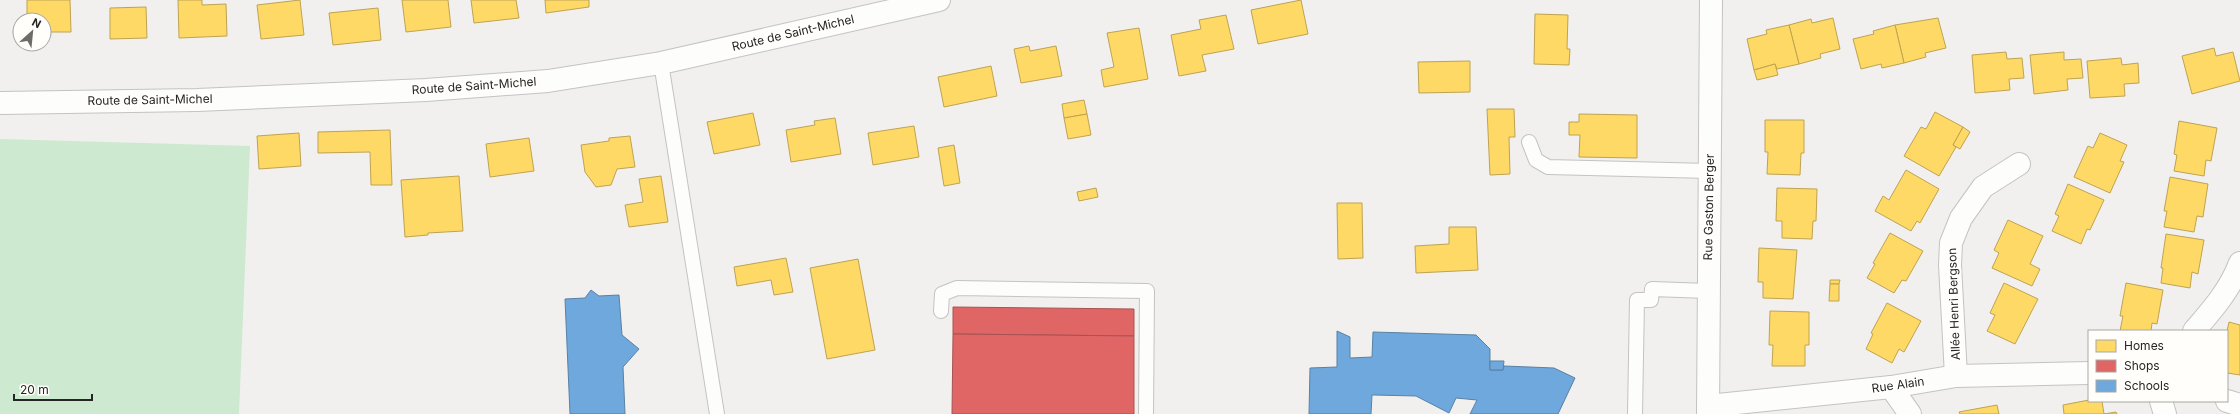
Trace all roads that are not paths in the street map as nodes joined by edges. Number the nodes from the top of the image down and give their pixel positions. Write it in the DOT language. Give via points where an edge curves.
graph roads {
  1 [pos="939,0"];
  2 [pos="1711,0"];
  3 [pos="661,63"];
  4 [pos="0,103"];
  5 [pos="1529,142"];
  6 [pos="2019,164"];
  7 [pos="1710,171"];
  8 [pos="2240,263"];
  9 [pos="1708,290"];
  10 [pos="941,311"];
  11 [pos="2195,330"];
  12 [pos="2088,373"];
  13 [pos="1956,376"];
  14 [pos="1891,387"];
  15 [pos="2228,401"];
  16 [pos="2161,402"];
  17 [pos="2240,405"];
  18 [pos="1708,410"];
  19 [pos="717,414"];
  20 [pos="1146,414"];
  21 [pos="1635,414"];
  22 [pos="1910,414"];
  23 [pos="2165,414"];
  1 -- 3 [label="street, Route de Saint-Michel"];
  2 -- 7 [label="street, Rue Gaston Berger"];
  3 -- 4 [label="street, Route de Saint-Michel" via="548,81 426,90 196,100"];
  3 -- 19 [label="lane"];
  5 -- 7 [label="lane" via="1536,160 1548,166"];
  6 -- 13 [label="street, Allée Henri Bergson" via="1983,187 1961,218 1951,243"];
  7 -- 9 [label="street, Rue Gaston Berger"];
  8 -- 11 [label="street" via="2235,278"];
  9 -- 18 [label="street, Rue Gaston Berger"];
  9 -- 21 [label="lane" via="1652,290 1651,300 1637,300"];
  10 -- 20 [label="lane" via="942,294 957,288 1147,291"];
  12 -- 13 [label="street, Rue Alain"];
  13 -- 14 [label="street, Rue Alain"];
  14 -- 18 [label="street, Rue Alain"];
  14 -- 22 [label="street"];
  15 -- 17 [label="street"];
  16 -- 23 [label="street"];
}
